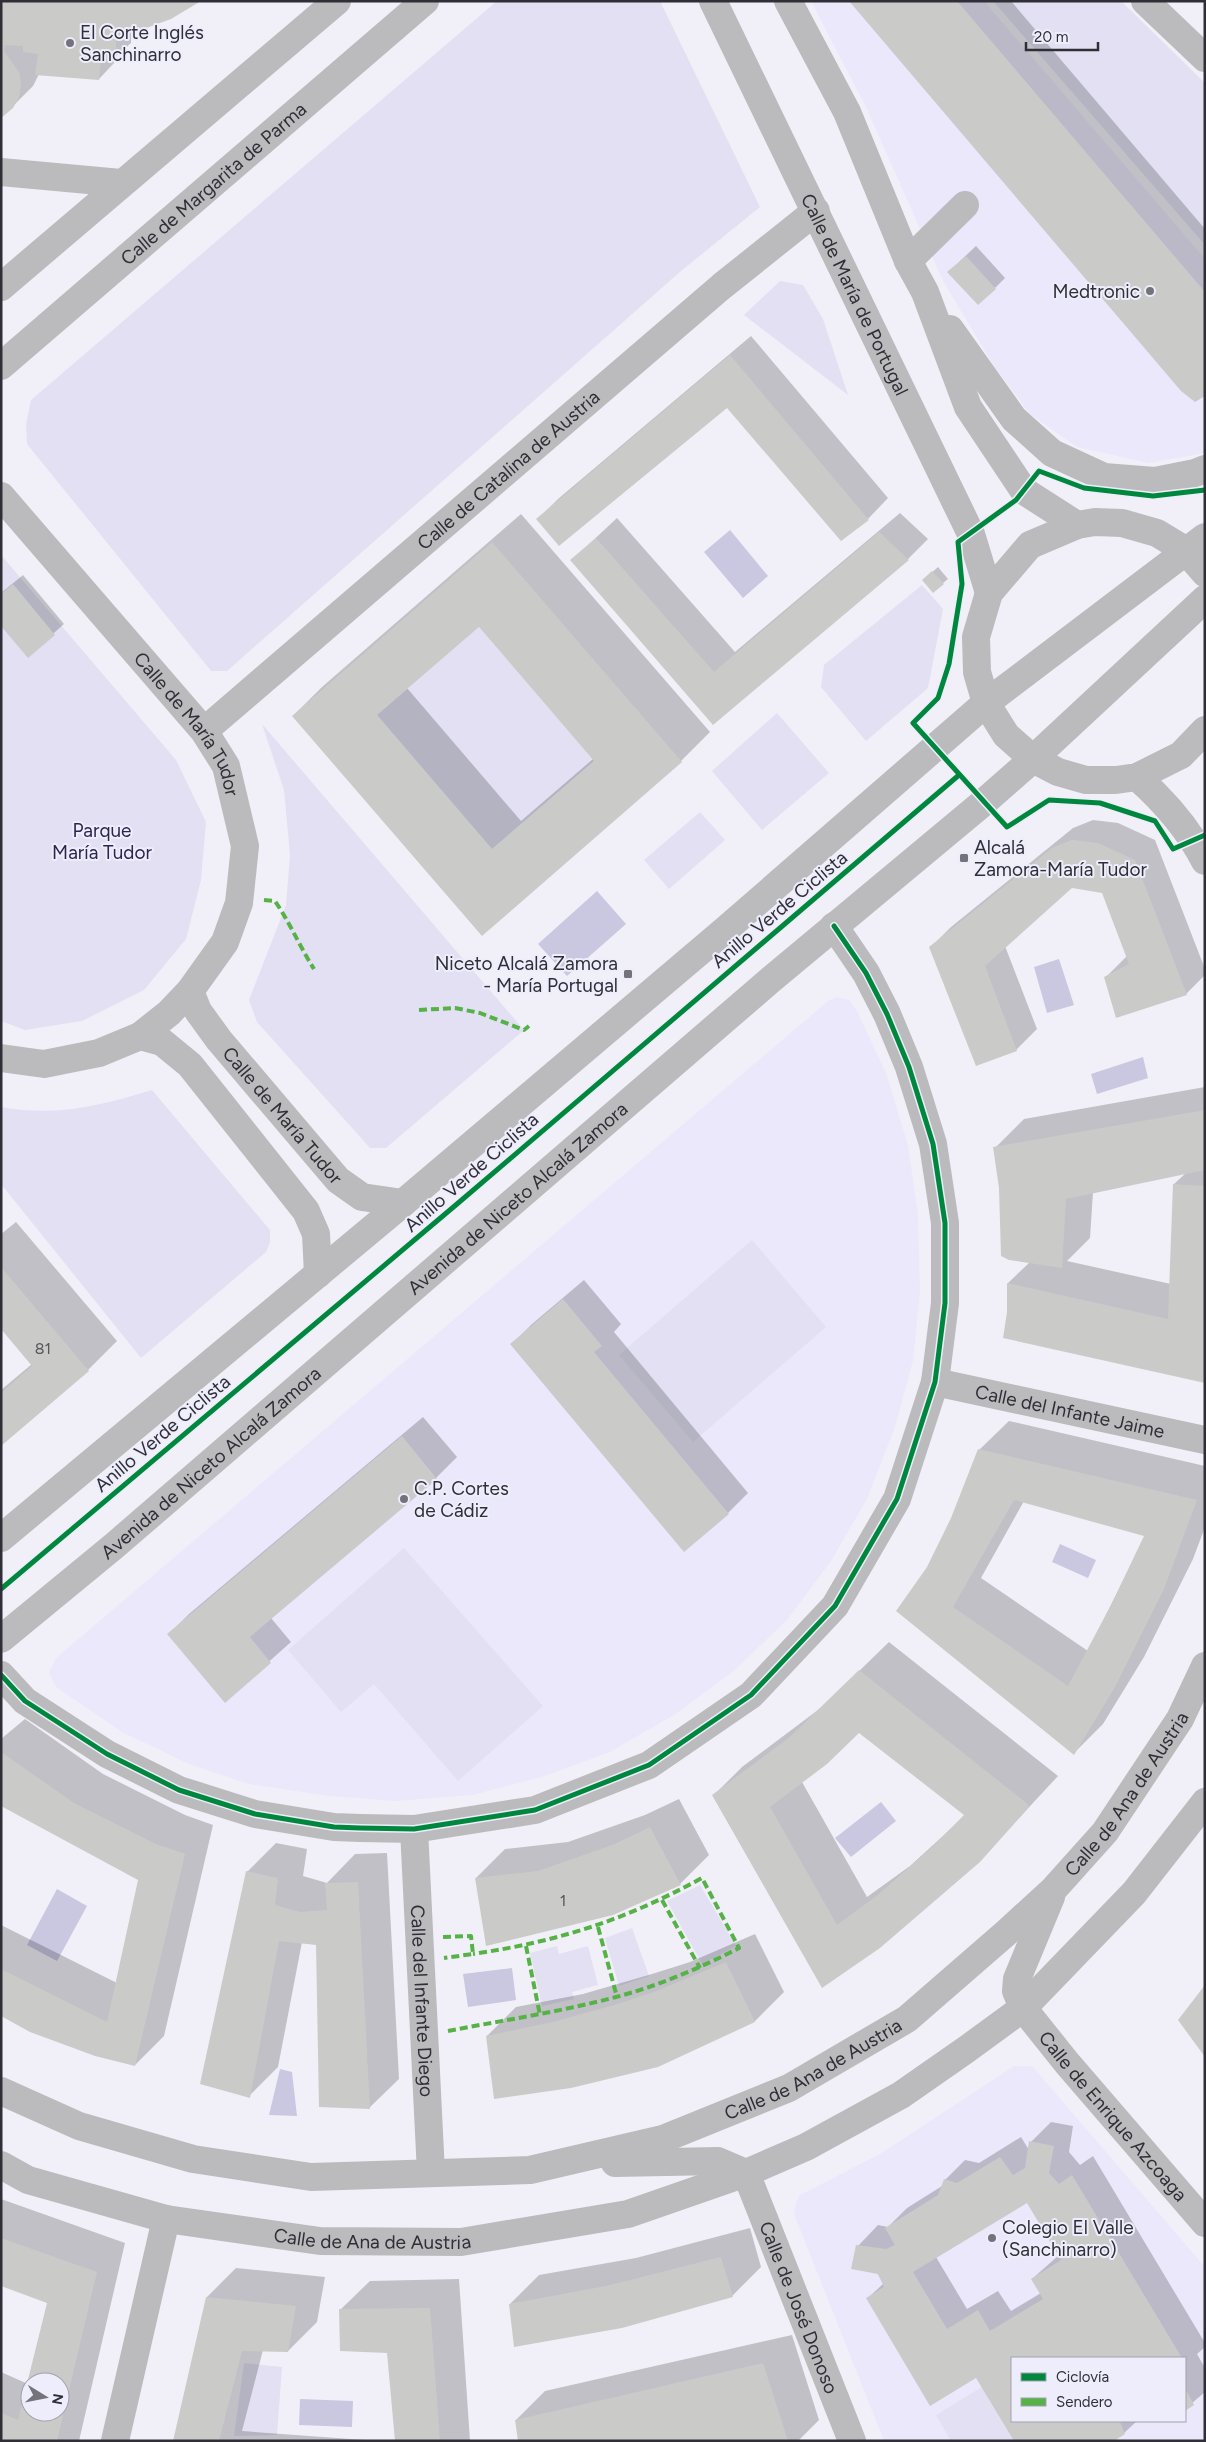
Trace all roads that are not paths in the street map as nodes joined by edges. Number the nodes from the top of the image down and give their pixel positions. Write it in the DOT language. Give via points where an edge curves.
graph roads {
  1 [pos="337,1"];
  2 [pos="425,1"];
  3 [pos="712,1"];
  4 [pos="788,1"];
  5 [pos="1145,1"];
  6 [pos="316,11"];
  7 [pos="1205,58"];
  8 [pos="1,172"];
  9 [pos="121,183"];
  10 [pos="965,205"];
  11 [pos="816,211"];
  12 [pos="908,261"];
  13 [pos="1,286"];
  14 [pos="925,292"];
  15 [pos="1,366"];
  16 [pos="1205,469"];
  17 [pos="1,496"];
  18 [pos="1077,525"];
  19 [pos="1195,543"];
  20 [pos="1205,573"];
  21 [pos="989,593"];
  22 [pos="1205,599"];
  23 [pos="986,704"];
  24 [pos="1205,730"];
  25 [pos="204,731"];
  26 [pos="1034,759"];
  27 [pos="1137,777"];
  28 [pos="1205,861"];
  29 [pos="834,926"];
  30 [pos="190,991"];
  31 [pos="140,1036"];
  32 [pos="1,1058"];
  33 [pos="403,1203"];
  34 [pos="318,1274"];
  35 [pos="935,1382"];
  36 [pos="1205,1440"];
  37 [pos="1,1538"];
  38 [pos="1,1640"];
  39 [pos="1205,1666"];
  40 [pos="1,1675"];
  41 [pos="1205,1802"];
  42 [pos="414,1829"];
  43 [pos="1053,1890"];
  44 [pos="1023,2008"];
  45 [pos="1,2091"];
  46 [pos="1,2166"];
  47 [pos="530,2170"];
  48 [pos="431,2173"];
  49 [pos="746,2173"];
  50 [pos="166,2219"];
  51 [pos="1205,2223"];
  52 [pos="115,2441"];
  53 [pos="852,2441"];
  1 -- 6 [label="street"];
  2 -- 15 [label="street, Calle de Margarita de Parma"];
  3 -- 11 [label="street, Calle de María de Portugal"];
  4 -- 12 [label="street" via="847,112"];
  5 -- 7 [label="street"];
  6 -- 9 [label="street"];
  8 -- 9 [label="street"];
  9 -- 13 [label="street"];
  10 -- 12 [label="street"];
  11 -- 21 [label="street, Calle de María de Portugal" via="971,534"];
  11 -- 25 [label="street, Calle de Catalina de Austria" via="722,286"];
  12 -- 14 [label="street"];
  14 -- 16 [label="street" via="1014,419 1052,453 1104,477 1155,481"];
  14 -- 18 [label="street" via="968,407 1024,491"];
  17 -- 25 [label="street, Calle de María Tudor"];
  18 -- 19 [label="street" via="1122,523"];
  18 -- 21 [label="street" via="1030,546"];
  19 -- 20 [label="street"];
  19 -- 23 [label="street"];
  21 -- 23 [label="street" via="976,637 977,672"];
  22 -- 26 [label="street, Avenida de Niceto Alcalá Zamora"];
  23 -- 26 [label="street" via="1006,735"];
  23 -- 33 [label="street"];
  24 -- 27 [label="street" via="1181,755"];
  25 -- 30 [label="street, Calle de María Tudor" via="226,766 245,846 240,903 225,942"];
  26 -- 27 [label="street" via="1058,772 1086,780"];
  26 -- 29 [label="street, Avenida de Niceto Alcalá Zamora"];
  27 -- 28 [label="street" via="1160,798"];
  29 -- 35 [label="street" via="866,973 887,1014 909,1067 932,1144 945,1223 946,1303"];
  29 -- 38 [label="street, Avenida de Niceto Alcalá Zamora"];
  30 -- 31 [label="street, Calle de María Tudor"];
  30 -- 33 [label="street, Calle de María Tudor" via="198,1011 219,1040 338,1180 362,1197"];
  31 -- 32 [label="street, Calle de María Tudor" via="99,1053 44,1064"];
  31 -- 34 [label="street, Calle de María Tudor" via="162,1042 190,1065 306,1211 316,1234"];
  33 -- 34 [label="street"];
  34 -- 37 [label="street"];
  35 -- 36 [label="street, Calle del Infante Jaime"];
  35 -- 42 [label="street" via="897,1500 835,1606 751,1695 649,1765 632,1772 535,1810"];
  39 -- 43 [label="street, Calle de Ana de Austria" via="1180,1718 1110,1824"];
  40 -- 42 [label="street" via="25,1701 108,1754 179,1790 255,1814 334,1828"];
  41 -- 44 [label="street, Calle de Ana de Austria" via="1134,1893"];
  42 -- 48 [label="street, Calle del Infante Diego"];
  43 -- 44 [label="street, Calle de Ana de Austria" via="1017,1979 1016,1991"];
  43 -- 47 [label="street, Calle de Ana de Austria" via="907,2019 789,2088 663,2139"];
  44 -- 49 [label="street, Calle de Ana de Austria" via="901,2095 806,2147"];
  44 -- 51 [label="street, Calle de Enrique Azcoaga"];
  45 -- 48 [label="street, Calle de Ana de Austria" via="79,2126 193,2159 311,2177"];
  46 -- 50 [label="street, Calle de Ana de Austria" via="28,2180"];
  47 -- 48 [label="street, Calle de Ana de Austria"];
  47 -- 49 [label="street, Calle de Ana de Austria" via="630,2161 718,2161"];
  49 -- 50 [label="street, Calle de Ana de Austria" via="628,2214 461,2242 320,2241"];
  49 -- 53 [label="street, Calle de José Donoso"];
  50 -- 52 [label="street"];
}
